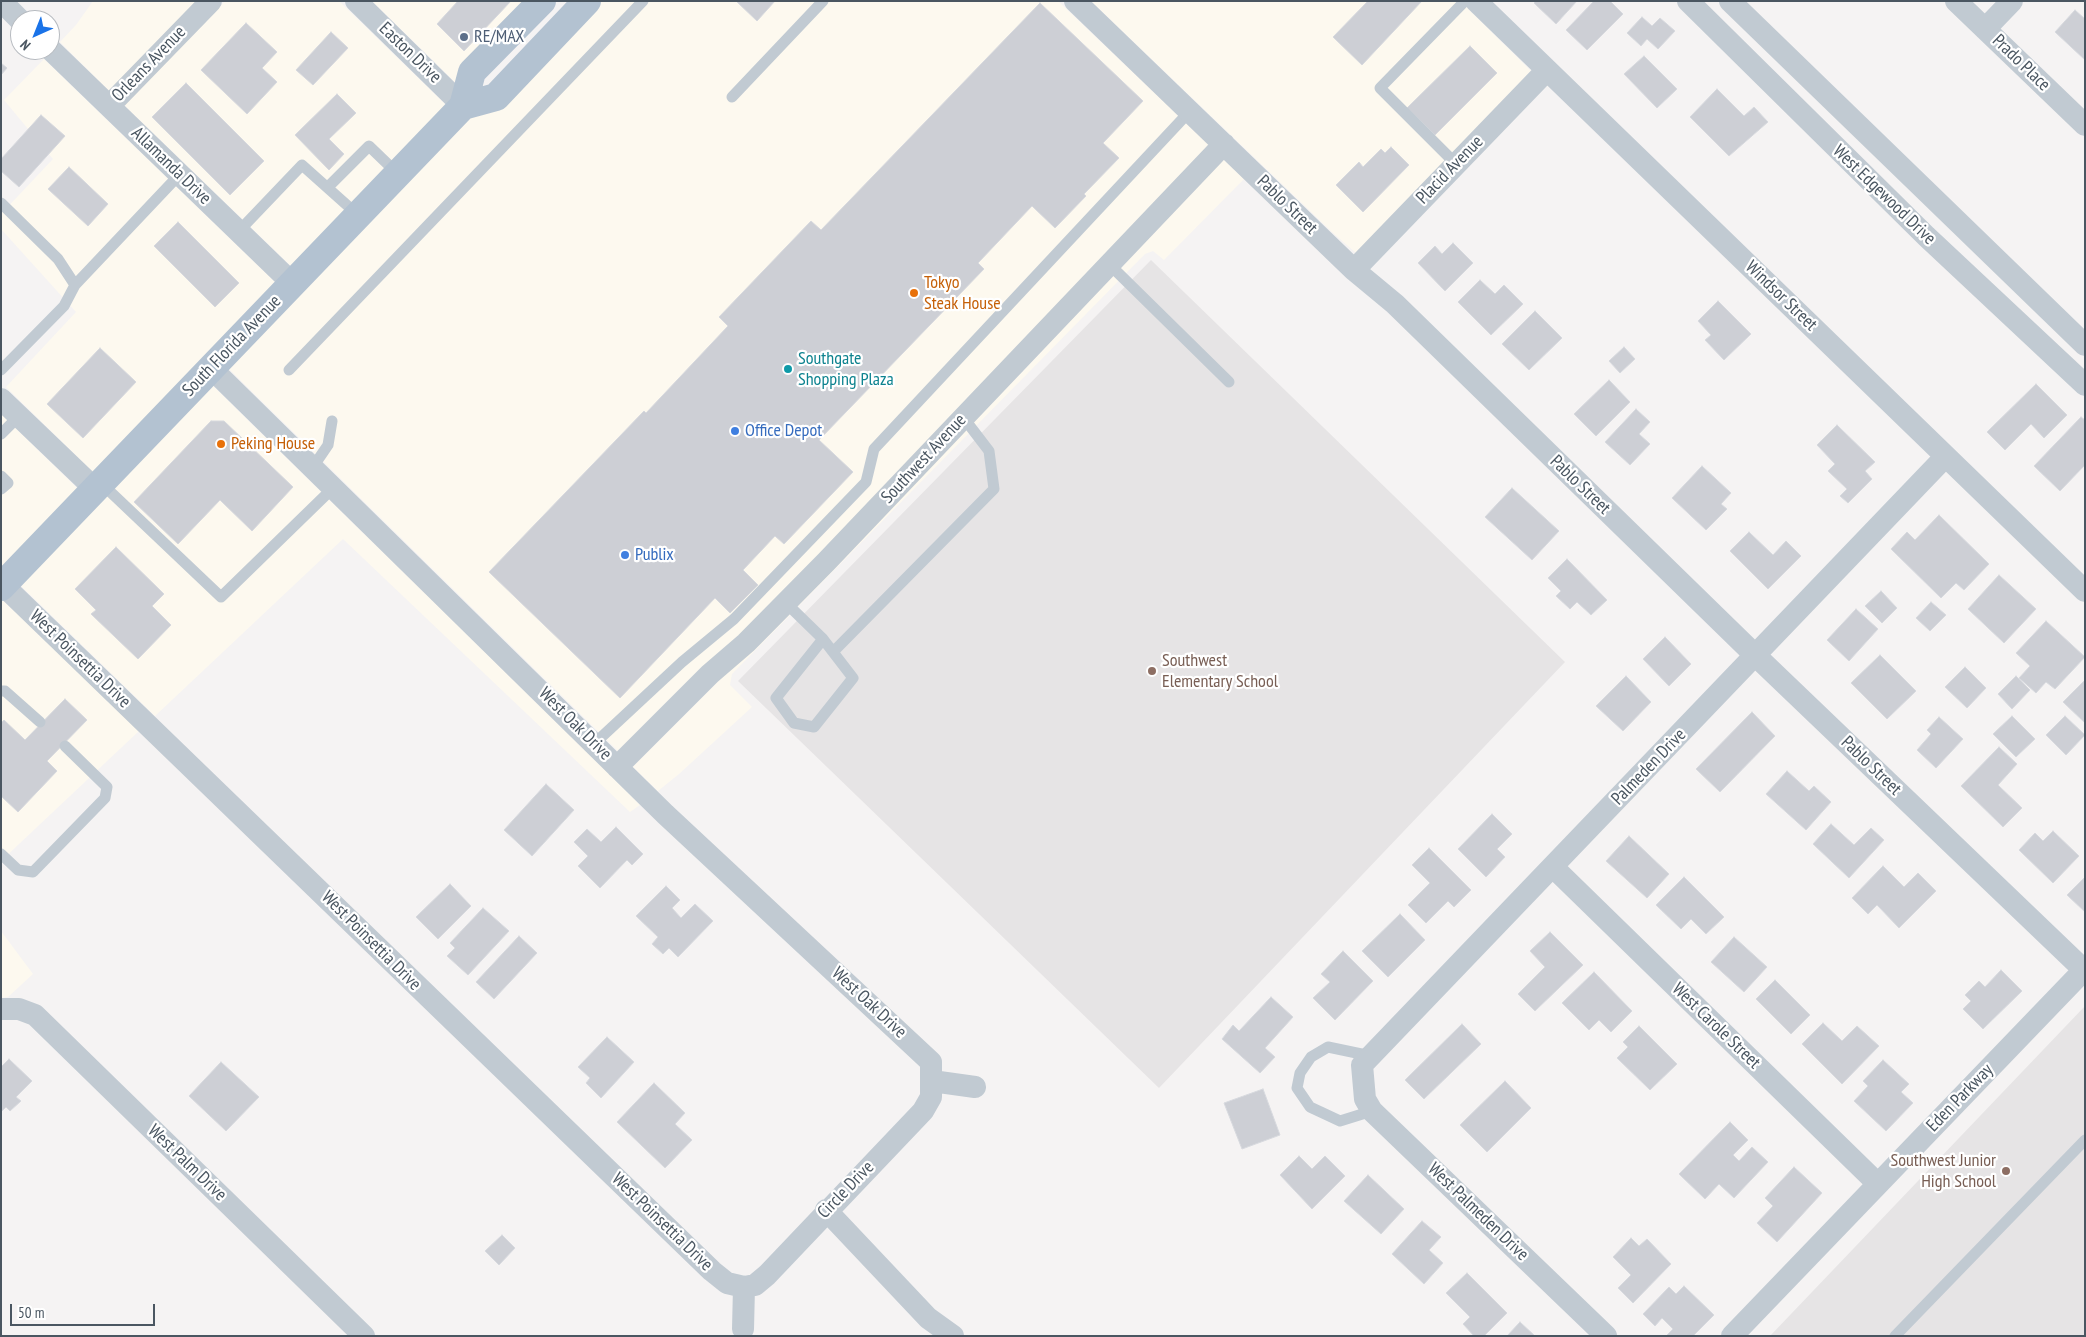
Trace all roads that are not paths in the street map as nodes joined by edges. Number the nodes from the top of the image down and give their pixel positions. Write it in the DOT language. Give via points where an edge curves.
graph roads {
  1 [pos="211,1"];
  2 [pos="356,1"];
  3 [pos="542,1"];
  4 [pos="588,1"];
  5 [pos="643,1"];
  6 [pos="823,1"];
  7 [pos="1075,1"];
  8 [pos="1465,1"];
  9 [pos="1476,1"];
  10 [pos="1688,1"];
  11 [pos="1730,1"];
  12 [pos="1956,1"];
  13 [pos="2012,1"];
  14 [pos="1985,29"];
  15 [pos="60,59"];
  16 [pos="1546,70"];
  17 [pos="732,97"];
  18 [pos="109,106"];
  19 [pos="463,106"];
  20 [pos="1190,111"];
  21 [pos="2085,126"];
  22 [pos="1224,144"];
  23 [pos="1456,164"];
  24 [pos="180,174"];
  25 [pos="398,174"];
  26 [pos="328,187"];
  27 [pos="1,203"];
  28 [pos="358,215"];
  29 [pos="239,231"];
  30 [pos="1110,265"];
  31 [pos="1354,270"];
  32 [pos="292,283"];
  33 [pos="75,285"];
  34 [pos="2085,345"];
  35 [pos="211,368"];
  36 [pos="1,370"];
  37 [pos="289,370"];
  38 [pos="1229,382"];
  39 [pos="2085,385"];
  40 [pos="1,399"];
  41 [pos="19,416"];
  42 [pos="963,417"];
  43 [pos="332,421"];
  44 [pos="1,434"];
  45 [pos="1945,457"];
  46 [pos="313,467"];
  47 [pos="1,476"];
  48 [pos="98,486"];
  49 [pos="334,487"];
  50 [pos="1,490"];
  51 [pos="2,586"];
  52 [pos="2085,591"];
  53 [pos="786,603"];
  54 [pos="823,639"];
  55 [pos="834,651"];
  56 [pos="1756,656"];
  57 [pos="1,691"];
  58 [pos="40,722"];
  59 [pos="595,743"];
  60 [pos="65,746"];
  61 [pos="617,767"];
  62 [pos="1,854"];
  63 [pos="1554,868"];
  64 [pos="2084,970"];
  65 [pos="1,1009"];
  66 [pos="1371,1056"];
  67 [pos="932,1081"];
  68 [pos="1363,1081"];
  69 [pos="975,1088"];
  70 [pos="1372,1111"];
  71 [pos="2085,1140"];
  72 [pos="1878,1184"];
  73 [pos="826,1210"];
  74 [pos="744,1287"];
  75 [pos="743,1329"];
  76 [pos="364,1336"];
  77 [pos="953,1336"];
  78 [pos="1606,1336"];
  79 [pos="1732,1336"];
  80 [pos="1895,1336"];
  1 -- 18 [label="street, Orleans Avenue"];
  2 -- 19 [label="street, Easton Drive"];
  3 -- 19 [label="main road, South Florida Avenue" via="472,72"];
  4 -- 19 [label="main road" via="496,97"];
  5 -- 37 [label="lane"];
  6 -- 17 [label="lane"];
  7 -- 20 [label="street, Pablo Street"];
  8 -- 23 [label="lane" via="1380,88"];
  9 -- 16 [label="street, Windsor Street"];
  10 -- 39 [label="street, West Edgewood Drive" via="1926,236"];
  11 -- 34 [label="street, West Edgewood Drive"];
  12 -- 14 [label="street, Prado Place"];
  13 -- 14 [label="street"];
  14 -- 21 [label="street, Prado Place"];
  15 -- 18 [label="street, Allamanda Drive"];
  16 -- 23 [label="street, Placid Avenue"];
  16 -- 45 [label="street, Windsor Street"];
  18 -- 24 [label="street, Allamanda Drive"];
  19 -- 25 [label="main road, South Florida Avenue"];
  20 -- 22 [label="street, Pablo Street"];
  20 -- 59 [label="lane" via="874,449 866,482 734,619 682,662"];
  22 -- 30 [label="street, Southwest Avenue"];
  22 -- 31 [label="street, Pablo Street"];
  23 -- 31 [label="street, Placid Avenue"];
  24 -- 29 [label="street, Allamanda Drive"];
  24 -- 33 [label="lane"];
  25 -- 26 [label="lane" via="369,146"];
  25 -- 28 [label="main road, South Florida Avenue"];
  26 -- 28 [label="lane"];
  26 -- 29 [label="lane" via="302,165"];
  27 -- 33 [label="lane" via="58,259"];
  28 -- 32 [label="main road, South Florida Avenue"];
  29 -- 32 [label="street, Allamanda Drive"];
  30 -- 38 [label="lane"];
  30 -- 42 [label="street, Southwest Avenue"];
  31 -- 56 [label="street, Pablo Street" via="1395,304"];
  32 -- 35 [label="main road, South Florida Avenue"];
  33 -- 36 [label="lane" via="64,306"];
  35 -- 46 [label="street, West Oak Drive"];
  35 -- 48 [label="main road, South Florida Avenue"];
  40 -- 41 [label="street"];
  41 -- 44 [label="lane"];
  41 -- 48 [label="street"];
  42 -- 53 [label="street, Southwest Avenue"];
  42 -- 55 [label="lane" via="989,451 994,489"];
  43 -- 46 [label="lane" via="328,445"];
  45 -- 52 [label="street, Windsor Street"];
  45 -- 56 [label="street, Palmeden Drive"];
  46 -- 49 [label="street, West Oak Drive"];
  47 -- 50 [label="lane" via="8,483"];
  48 -- 49 [label="lane" via="221,597"];
  48 -- 51 [label="main road, South Florida Avenue"];
  49 -- 59 [label="street, West Oak Drive"];
  51 -- 74 [label="street, West Poinsettia Drive" via="712,1271 727,1283"];
  53 -- 54 [label="lane"];
  53 -- 61 [label="street, Southwest Avenue"];
  54 -- 55 [label="lane"];
  54 -- 55 [label="lane" via="776,698 794,723 814,728 853,678"];
  56 -- 63 [label="street, Palmeden Drive"];
  56 -- 64 [label="street, Pablo Street"];
  57 -- 58 [label="lane"];
  59 -- 61 [label="street, West Oak Drive"];
  60 -- 62 [label="lane" via="107,787 105,798 33,872 18,870"];
  61 -- 67 [label="street, West Oak Drive" via="913,1044 931,1062"];
  63 -- 66 [label="street, Palmeden Drive"];
  63 -- 72 [label="street, West Carole Street"];
  64 -- 72 [label="street, Eden Parkway"];
  65 -- 76 [label="street, West Palm Drive" via="19,1009 35,1015"];
  66 -- 68 [label="street, Palmeden Drive" via="1362,1065"];
  66 -- 70 [label="lane" via="1328,1047 1310,1057 1300,1073 1297,1088 1310,1107 1340,1121"];
  67 -- 69 [label="street"];
  67 -- 73 [label="street, Circle Drive" via="931,1098 923,1110"];
  68 -- 70 [label="street, West Palmeden Drive" via="1365,1098"];
  70 -- 78 [label="street, West Palmeden Drive"];
  71 -- 80 [label="lane"];
  72 -- 79 [label="street, Eden Parkway"];
  73 -- 74 [label="street, Circle Drive" via="767,1275 755,1285"];
  73 -- 77 [label="street" via="928,1318"];
  74 -- 75 [label="street"];
}
